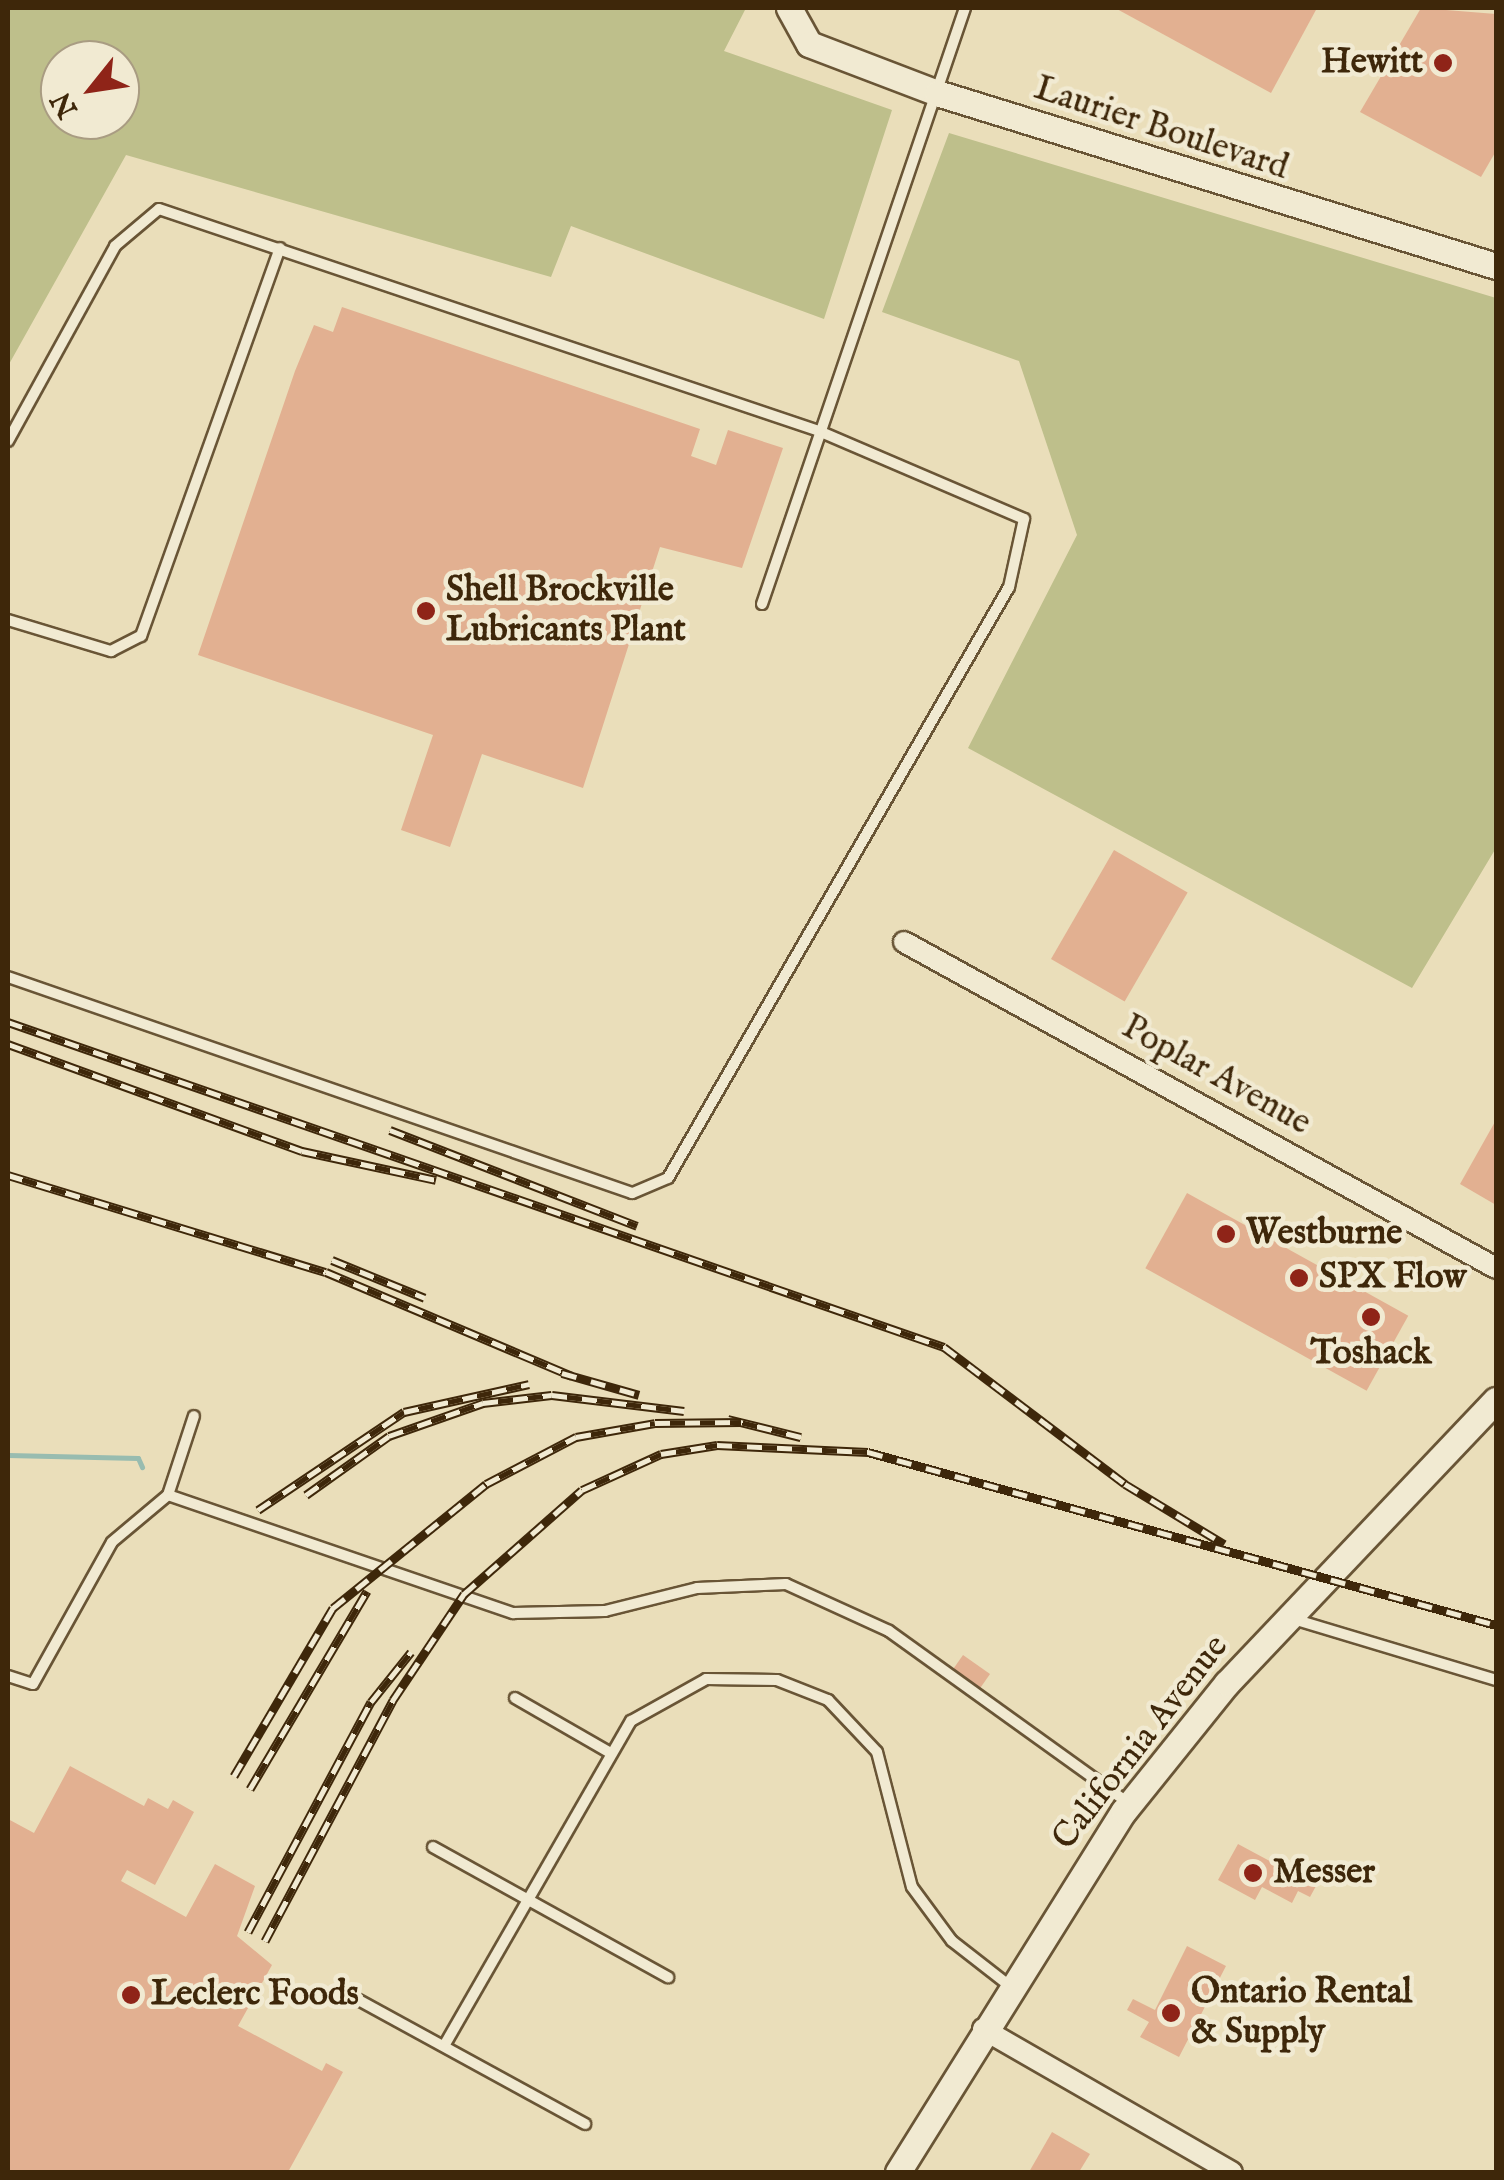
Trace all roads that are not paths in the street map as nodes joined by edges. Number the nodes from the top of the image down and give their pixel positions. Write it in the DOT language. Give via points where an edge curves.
graph roads {
  1 [pos="790,8"];
  2 [pos="964,8"];
  3 [pos="936,93"];
  4 [pos="280,248"];
  5 [pos="1496,266"];
  6 [pos="819,431"];
  7 [pos="8,441"];
  8 [pos="762,604"];
  9 [pos="8,620"];
  10 [pos="904,942"];
  11 [pos="8,977"];
  12 [pos="1496,1268"];
  13 [pos="1496,1400"];
  14 [pos="194,1416"];
  15 [pos="168,1495"];
  16 [pos="1288,1618"];
  17 [pos="8,1676"];
  18 [pos="1496,1680"];
  19 [pos="515,1698"];
  20 [pos="610,1752"];
  21 [pos="1129,1804"];
  22 [pos="433,1847"];
  23 [pos="526,1898"];
  24 [pos="668,1976"];
  25 [pos="1012,1987"];
  26 [pos="344,1992"];
  27 [pos="983,2029"];
  28 [pos="444,2046"];
  29 [pos="585,2124"];
  30 [pos="898,2172"];
  31 [pos="1232,2172"];
  1 -- 3 [label="street, Laurier Boulevard" via="809,44"];
  2 -- 3 [label="lane"];
  3 -- 5 [label="street, Laurier Boulevard"];
  3 -- 6 [label="lane"];
  4 -- 6 [label="lane"];
  4 -- 7 [label="lane" via="159,209 115,246"];
  4 -- 9 [label="lane" via="141,636 111,652"];
  6 -- 8 [label="lane"];
  6 -- 11 [label="lane" via="1024,519 1008,587 668,1178 632,1193"];
  10 -- 12 [label="street, Poplar Avenue"];
  13 -- 16 [label="street, California Avenue"];
  14 -- 15 [label="lane"];
  15 -- 17 [label="lane" via="112,1542 33,1684"];
  15 -- 21 [label="lane" via="512,1613 605,1611 697,1588 786,1584 889,1632"];
  16 -- 18 [label="lane"];
  16 -- 21 [label="street, California Avenue"];
  19 -- 20 [label="lane"];
  20 -- 23 [label="lane"];
  20 -- 25 [label="lane" via="665,1695 706,1679 778,1680 828,1700 877,1752 912,1887 952,1941"];
  21 -- 25 [label="street, California Avenue"];
  22 -- 23 [label="lane"];
  23 -- 24 [label="lane"];
  23 -- 28 [label="lane"];
  25 -- 27 [label="street, California Avenue"];
  26 -- 28 [label="lane"];
  27 -- 30 [label="street, California Avenue"];
  27 -- 31 [label="street"];
  28 -- 29 [label="lane"];
}
